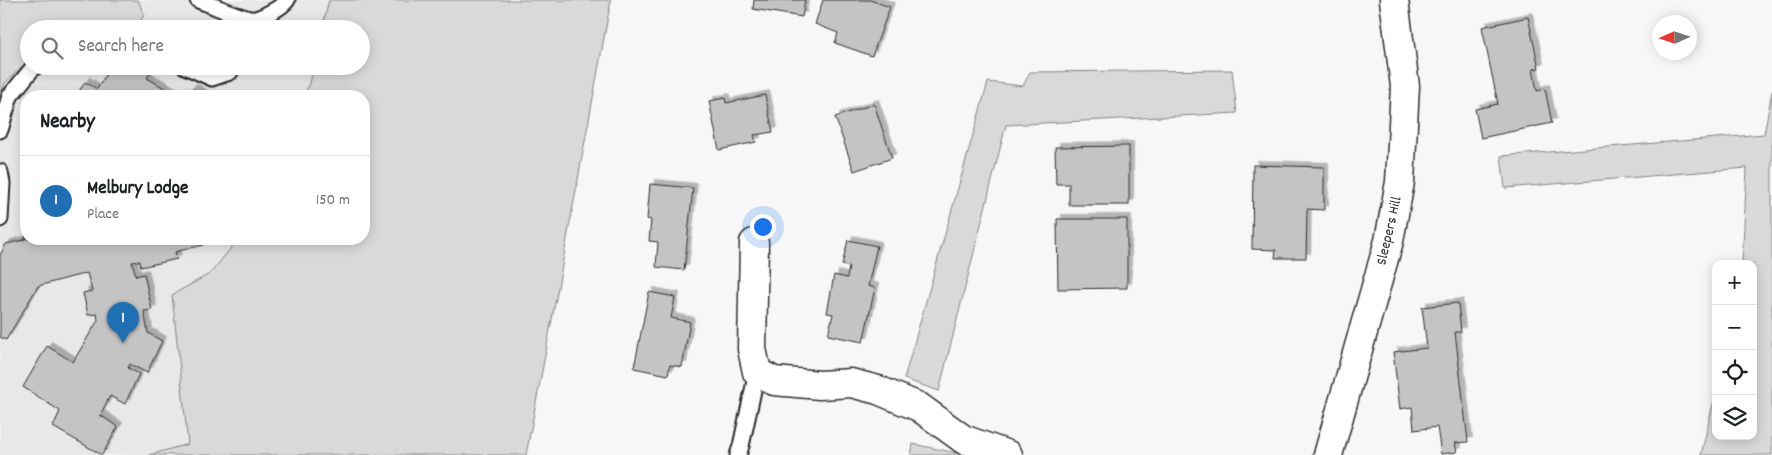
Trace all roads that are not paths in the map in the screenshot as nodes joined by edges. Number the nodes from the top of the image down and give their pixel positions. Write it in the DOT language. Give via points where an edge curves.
graph roads {
  1 [pos="198,0"];
  2 [pos="288,0"];
  3 [pos="1394,0"];
  4 [pos="242,20"];
  5 [pos="258,20"];
  6 [pos="27,75"];
  7 [pos="205,75"];
  8 [pos="221,75"];
  9 [pos="0,130"];
  10 [pos="0,172"];
  11 [pos="0,219"];
  12 [pos="754,243"];
  13 [pos="757,372"];
  14 [pos="738,455"];
  15 [pos="1008,455"];
  16 [pos="1328,455"];
  1 -- 4 [label="lane"];
  2 -- 5 [label="lane"];
  3 -- 16 [label="street, Sleepers Hill" via="1405,86 1400,182 1389,241"];
  6 -- 9 [label="lane" via="10,96"];
  7 -- 8 [label="lane" via="212,78"];
  10 -- 11 [label="lane"];
  12 -- 13 [label="street" via="752,349"];
  13 -- 14 [label="lane"];
  13 -- 15 [label="street" via="774,381 820,385 851,383 878,390 918,406 963,439"];
}
